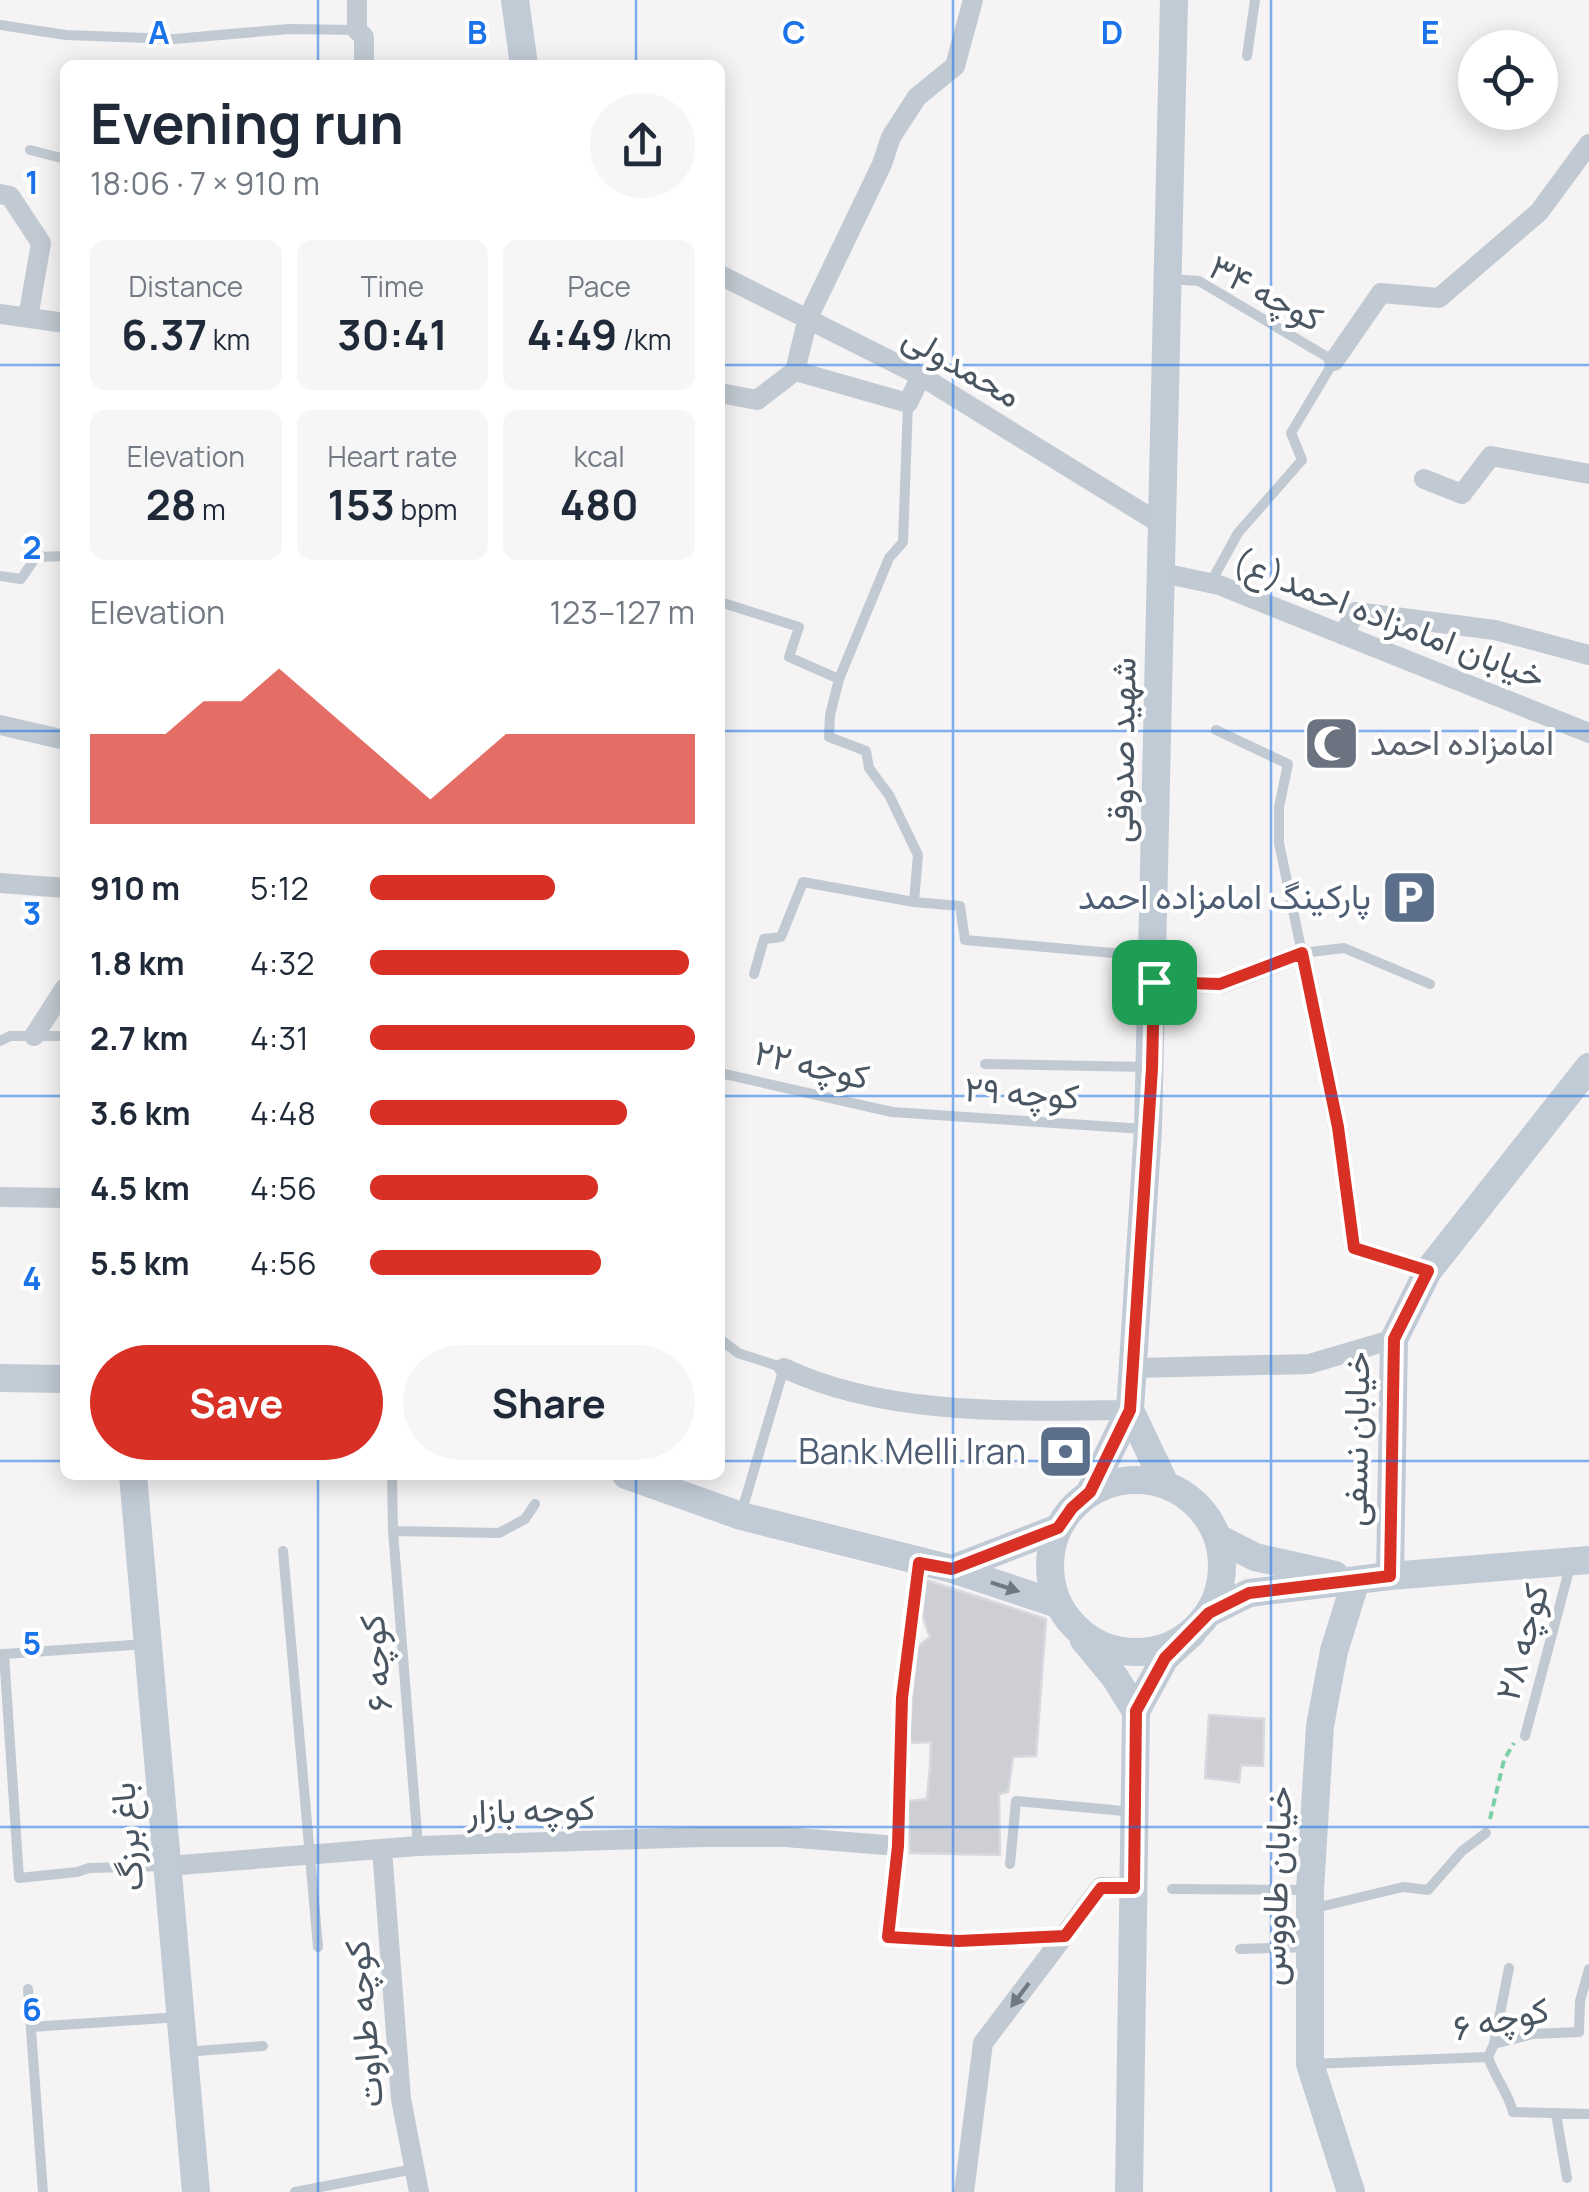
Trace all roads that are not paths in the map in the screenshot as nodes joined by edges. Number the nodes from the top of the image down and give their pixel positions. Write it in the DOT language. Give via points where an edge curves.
graph roads {
  1 [pos="357,0"];
  2 [pos="515,0"];
  3 [pos="973,0"];
  4 [pos="1174,0"];
  5 [pos="1254,0"];
  6 [pos="0,25"];
  7 [pos="356,30"];
  8 [pos="1247,56"];
  9 [pos="364,60"];
  10 [pos="523,60"];
  11 [pos="1589,144"];
  12 [pos="30,150"];
  13 [pos="60,157"];
  14 [pos="0,194"];
  15 [pos="725,278"];
  16 [pos="1170,279"];
  17 [pos="0,314"];
  18 [pos="28,318"];
  19 [pos="808,318"];
  20 [pos="60,322"];
  21 [pos="1334,361"];
  22 [pos="795,371"];
  23 [pos="920,376"];
  24 [pos="725,394"];
  25 [pos="908,403"];
  26 [pos="1589,474"];
  27 [pos="1424,479"];
  28 [pos="1164,526"];
  29 [pos="60,556"];
  30 [pos="1163,574"];
  31 [pos="0,576"];
  32 [pos="1210,583"];
  33 [pos="725,604"];
  34 [pos="1343,635"];
  35 [pos="1589,654"];
  36 [pos="838,680"];
  37 [pos="0,725"];
  38 [pos="1216,730"];
  39 [pos="1589,733"];
  40 [pos="60,739"];
  41 [pos="0,883"];
  42 [pos="60,888"];
  43 [pos="914,902"];
  44 [pos="1302,953"];
  45 [pos="1154,970"];
  46 [pos="754,974"];
  47 [pos="1430,984"];
  48 [pos="60,996"];
  49 [pos="34,1036"];
  50 [pos="60,1036"];
  51 [pos="0,1040"];
  52 [pos="985,1064"];
  53 [pos="1589,1067"];
  54 [pos="1152,1068"];
  55 [pos="725,1073"];
  56 [pos="892,1112"];
  57 [pos="1148,1129"];
  58 [pos="0,1197"];
  59 [pos="60,1198"];
  60 [pos="1428,1271"];
  61 [pos="1394,1339"];
  62 [pos="725,1343"];
  63 [pos="784,1368"];
  64 [pos="1135,1368"];
  65 [pos="0,1378"];
  66 [pos="60,1379"];
  67 [pos="1130,1410"];
  68 [pos="134,1480"];
  69 [pos="392,1480"];
  70 [pos="640,1480"];
  71 [pos="1165,1484"];
  72 [pos="1090,1492"];
  73 [pos="535,1504"];
  74 [pos="741,1516"];
  75 [pos="1058,1528"];
  76 [pos="393,1531"];
  77 [pos="1218,1538"];
  78 [pos="284,1551"];
  79 [pos="1580,1561"];
  80 [pos="919,1563"];
  81 [pos="952,1569"];
  82 [pos="1390,1576"];
  83 [pos="1356,1580"];
  84 [pos="1066,1616"];
  85 [pos="1201,1623"];
  86 [pos="148,1644"];
  87 [pos="2,1654"];
  88 [pos="1136,1711"];
  89 [pos="1525,1736"];
  90 [pos="1135,1812"];
  91 [pos="1486,1833"];
  92 [pos="418,1846"];
  93 [pos="898,1846"];
  94 [pos="382,1849"];
  95 [pos="310,1855"];
  96 [pos="1010,1864"];
  97 [pos="167,1866"];
  98 [pos="1134,1888"];
  99 [pos="1172,1889"];
  100 [pos="1310,1900"];
  101 [pos="1065,1936"];
  102 [pos="1310,1947"];
  103 [pos="318,1948"];
  104 [pos="1240,1949"];
  105 [pos="1510,1968"];
  106 [pos="1589,1969"];
  107 [pos="28,1989"];
  108 [pos="180,2018"];
  109 [pos="31,2028"];
  110 [pos="1494,2044"];
  111 [pos="263,2046"];
  112 [pos="184,2052"];
  113 [pos="1488,2057"];
  114 [pos="1310,2064"];
  115 [pos="1556,2114"];
  116 [pos="1589,2114"];
  117 [pos="414,2169"];
  118 [pos="1566,2178"];
  119 [pos="43,2192"];
  120 [pos="196,2192"];
  121 [pos="295,2192"];
  122 [pos="420,2192"];
  123 [pos="964,2192"];
  124 [pos="1129,2192"];
  125 [pos="1351,2192"];
  1 -- 7 [label="street"];
  2 -- 10 [label="street"];
  3 -- 19 [label="street" via="955,66 916,96 891,138"];
  4 -- 16 [label="street, شهید صدوقی"];
  5 -- 8 [label="lane"];
  6 -- 7 [label="lane" via="174,39"];
  7 -- 9 [label="street" via="364,37"];
  11 -- 21 [label="street" via="1539,212 1439,298 1381,293"];
  12 -- 13 [label="lane"];
  14 -- 18 [label="street" via="10,196 41,244"];
  15 -- 19 [label="street, محمدولی"];
  16 -- 21 [label="lane, کوچه ۳۴" via="1199,281"];
  16 -- 28 [label="street, شهید صدوقی"];
  17 -- 18 [label="street"];
  18 -- 20 [label="street"];
  19 -- 22 [label="street"];
  19 -- 23 [label="street, محمدولی"];
  21 -- 32 [label="lane" via="1291,433 1302,460 1238,533"];
  22 -- 24 [label="street" via="757,400"];
  22 -- 25 [label="street"];
  23 -- 25 [label="street"];
  23 -- 28 [label="street, محمدولی"];
  25 -- 36 [label="lane" via="903,542 888,558"];
  26 -- 27 [label="street" via="1491,456 1462,494"];
  28 -- 30 [label="street, شهید صدوقی"];
  29 -- 31 [label="lane" via="36,557 21,579"];
  30 -- 32 [label="street, خیابان امامزاده احمد(ع)"];
  30 -- 45 [label="street, شهید صدوقی"];
  32 -- 34 [label="street, خیابان امامزاده احمد(ع)"];
  33 -- 36 [label="lane" via="799,627 789,657"];
  34 -- 35 [label="street" via="1356,612 1494,630"];
  34 -- 39 [label="street, خیابان امامزاده احمد(ع)"];
  36 -- 43 [label="lane" via="829,737 866,751 869,768 890,795 918,855"];
  37 -- 40 [label="street"];
  38 -- 44 [label="lane" via="1288,764 1279,842"];
  41 -- 42 [label="street"];
  43 -- 45 [label="lane" via="960,906 965,940"];
  43 -- 46 [label="lane" via="803,882 781,937 764,939"];
  44 -- 45 [label="street" via="1220,984"];
  44 -- 47 [label="lane" via="1344,948"];
  44 -- 60 [label="street" via="1338,1127 1354,1248"];
  45 -- 54 [label="street, شهید صدوقی"];
  48 -- 49 [label="street"];
  49 -- 50 [label="lane"];
  49 -- 51 [label="lane"];
  52 -- 54 [label="lane"];
  53 -- 60 [label="street, خیابان نسفی"];
  54 -- 57 [label="street, شهید صدوقی"];
  55 -- 56 [label="lane, کوچه ۲۲"];
  56 -- 57 [label="lane, کوچه ۲۹"];
  57 -- 64 [label="street, شهید صدوقی"];
  58 -- 59 [label="street"];
  60 -- 61 [label="street, خیابان نسفی"];
  61 -- 64 [label="street" via="1309,1364"];
  61 -- 82 [label="street, خیابان نسفی"];
  62 -- 63 [label="lane"];
  63 -- 67 [label="street" via="814,1382 930,1406"];
  63 -- 74 [label="lane"];
  64 -- 67 [label="street, شهید صدوقی"];
  65 -- 66 [label="street"];
  67 -- 71 [label="street"];
  67 -- 72 [label="street, شهید صدوقی"];
  68 -- 86 [label="street, باغ برزگ"];
  69 -- 76 [label="lane, کوچه ۶"];
  70 -- 74 [label="street"];
  71 -- 72 [label="street" via="1140,1479"];
  71 -- 77 [label="street" via="1188,1496"];
  72 -- 75 [label="street"];
  73 -- 76 [label="lane" via="500,1533"];
  74 -- 80 [label="street"];
  75 -- 81 [label="street"];
  75 -- 84 [label="street" via="1050,1579"];
  76 -- 92 [label="lane, کوچه ۶"];
  77 -- 83 [label="street" via="1256,1557"];
  77 -- 85 [label="street" via="1220,1589"];
  78 -- 95 [label="lane"];
  79 -- 82 [label="street"];
  79 -- 89 [label="lane, کوچه ۲۸"];
  80 -- 81 [label="street"];
  80 -- 93 [label="lane" via="902,1698"];
  81 -- 84 [label="street, one-way"];
  82 -- 83 [label="street"];
  83 -- 85 [label="street" via="1249,1593"];
  83 -- 100 [label="street, خیابان طاووس" via="1320,1726"];
  84 -- 85 [label="street" via="1094,1643 1119,1652 1170,1646"];
  84 -- 88 [label="street"];
  85 -- 88 [label="street" via="1165,1658"];
  86 -- 87 [label="lane"];
  86 -- 97 [label="street, باغ برزگ"];
  87 -- 97 [label="lane" via="19,1878"];
  88 -- 90 [label="street"];
  90 -- 96 [label="lane" via="1016,1801"];
  90 -- 98 [label="street"];
  91 -- 100 [label="lane" via="1428,1890 1403,1887"];
  92 -- 93 [label="street, کوچه بازار" via="703,1837"];
  92 -- 94 [label="street, کوچه بازار"];
  93 -- 101 [label="lane" via="888,1937"];
  94 -- 95 [label="street, کوچه بازار"];
  94 -- 117 [label="street, کوچه طراوت" via="401,2099"];
  95 -- 97 [label="street, کوچه بازار"];
  95 -- 103 [label="lane"];
  97 -- 108 [label="street, باغ برزگ"];
  98 -- 101 [label="street" via="1101,1888"];
  98 -- 124 [label="street"];
  99 -- 100 [label="lane"];
  100 -- 102 [label="street, خیابان طاووس"];
  101 -- 123 [label="street, one-way" via="984,2043"];
  102 -- 104 [label="lane"];
  102 -- 114 [label="street, خیابان طاووس"];
  105 -- 110 [label="lane"];
  106 -- 110 [label="lane, کوچه ۶" via="1579,2032"];
  107 -- 109 [label="lane"];
  108 -- 109 [label="lane"];
  108 -- 112 [label="street, باغ برزگ"];
  109 -- 119 [label="lane"];
  110 -- 113 [label="lane, کوچه ۶"];
  111 -- 112 [label="lane"];
  112 -- 120 [label="street, باغ برزگ"];
  113 -- 114 [label="lane, کوچه ۶"];
  113 -- 115 [label="lane" via="1514,2112"];
  114 -- 125 [label="street, خیابان طاووس"];
  115 -- 116 [label="lane"];
  115 -- 118 [label="lane"];
  117 -- 121 [label="lane"];
  117 -- 122 [label="street, کوچه طراوت"];
}
